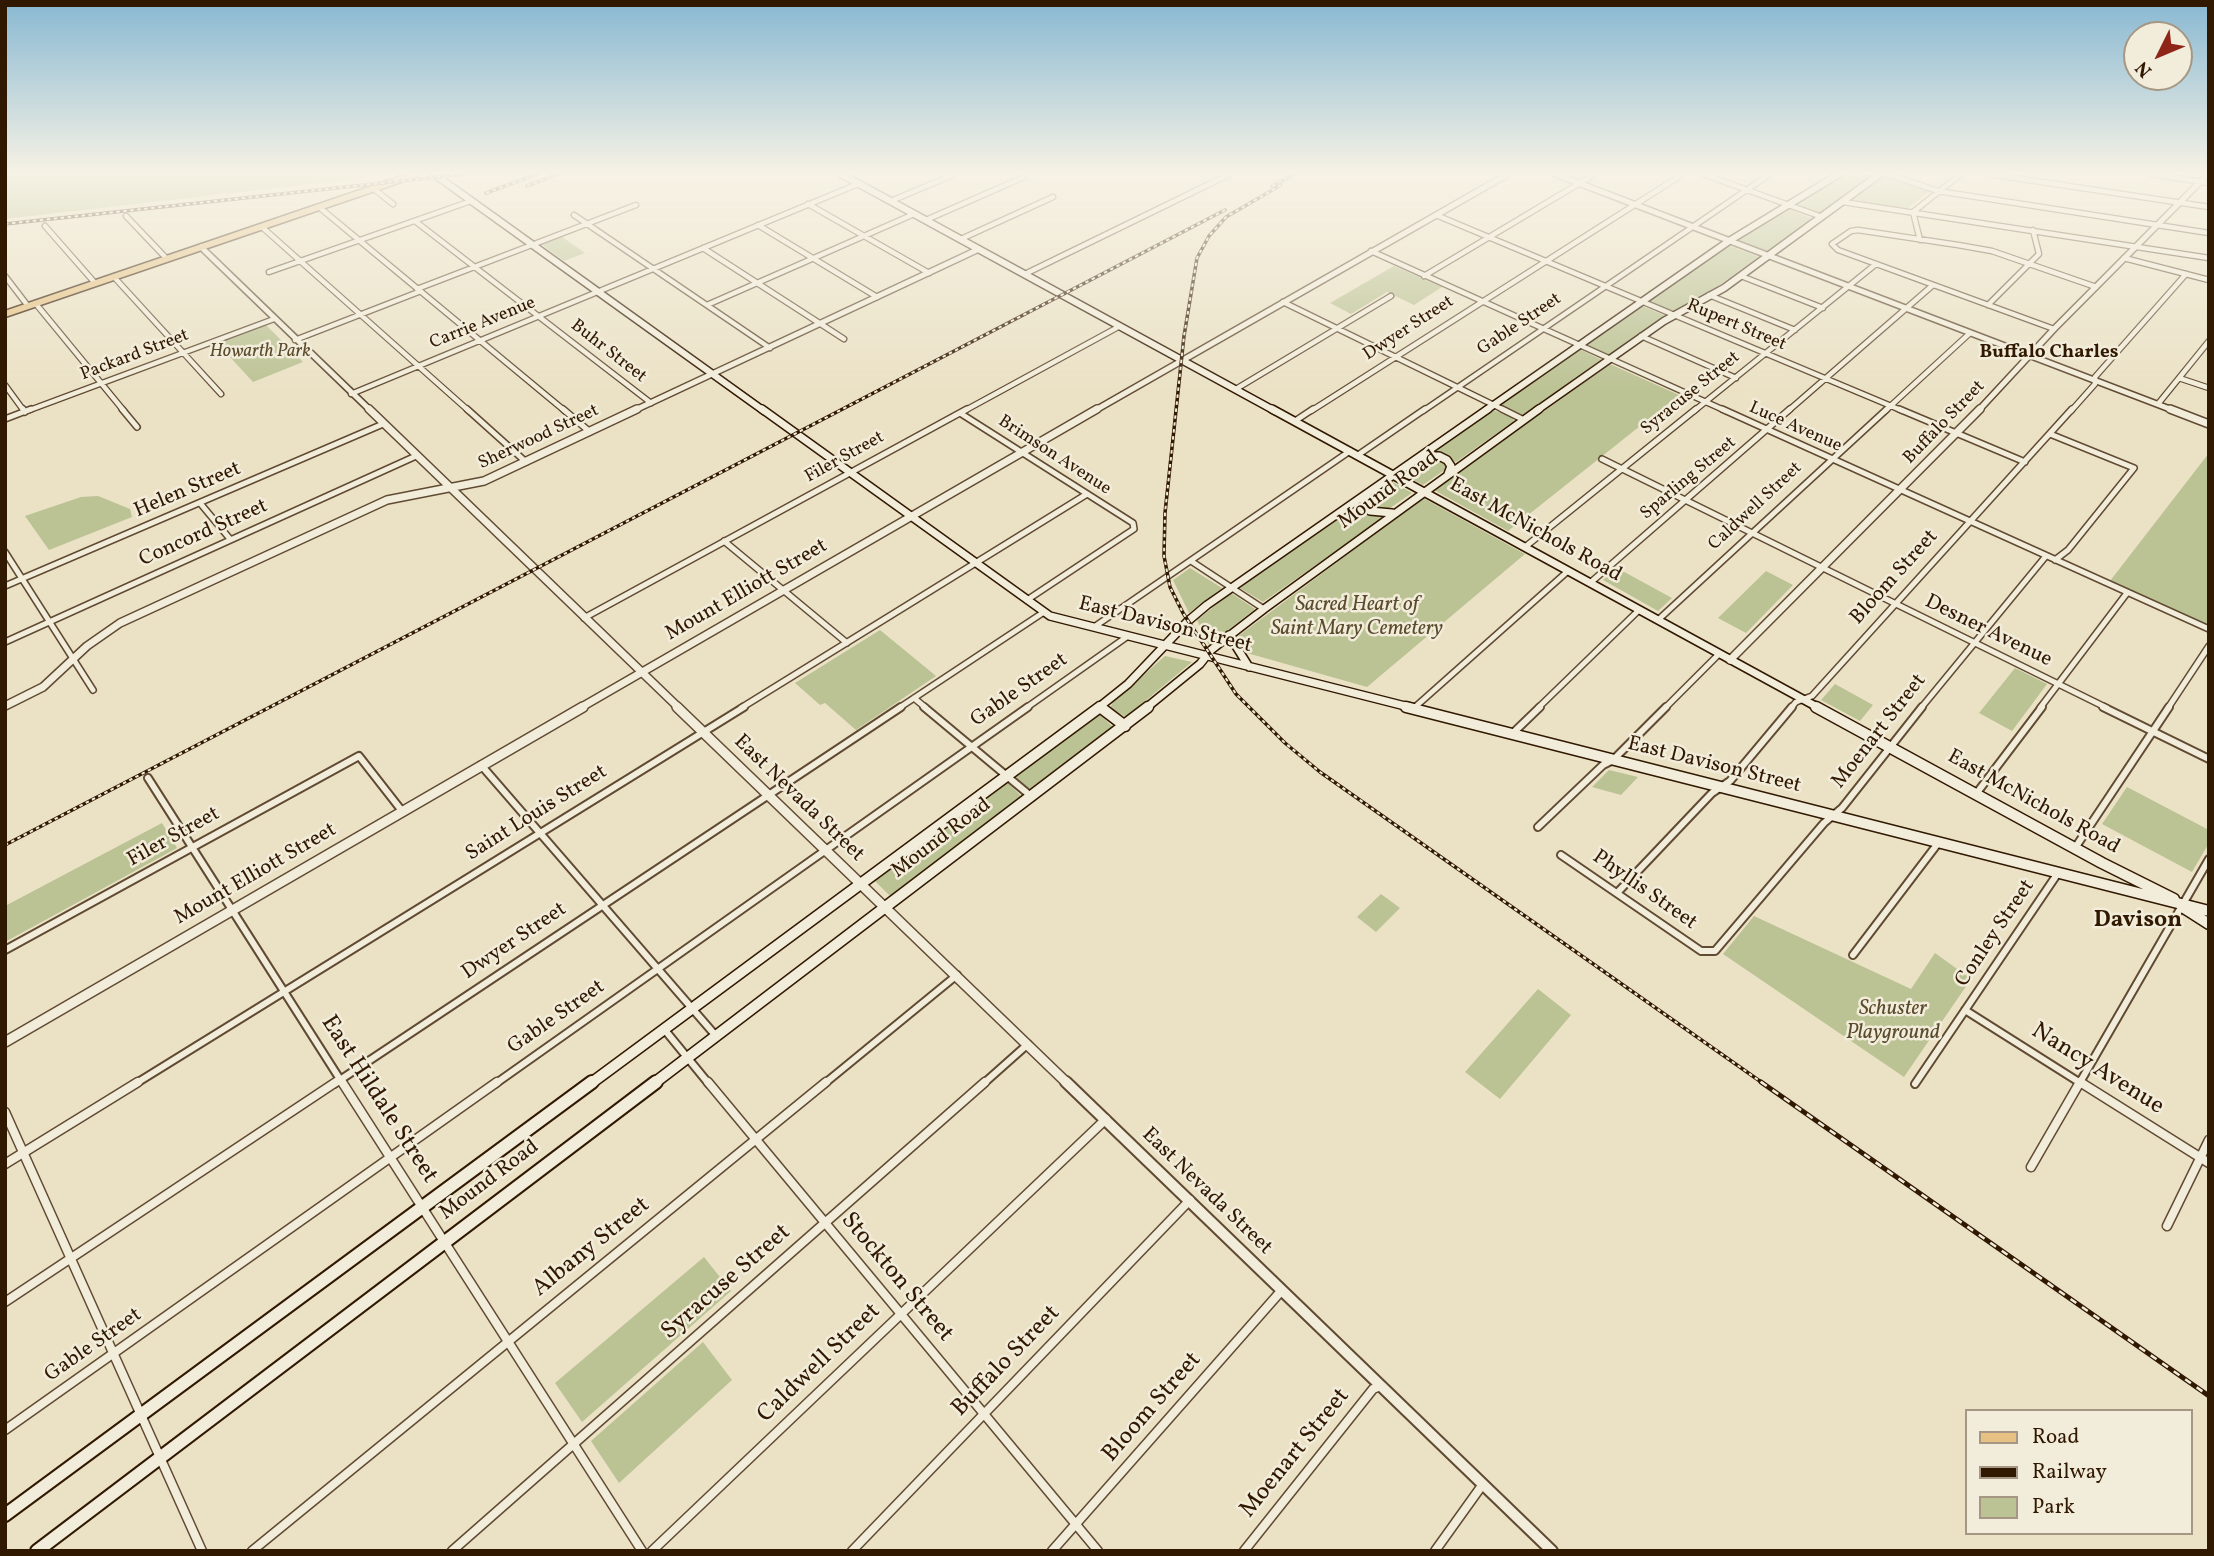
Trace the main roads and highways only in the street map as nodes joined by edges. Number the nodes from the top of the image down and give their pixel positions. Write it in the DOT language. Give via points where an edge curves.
graph roads {
  1 [pos="202,247"];
  2 [pos="534,247"];
  3 [pos="975,247"];
  4 [pos="1722,247"];
  5 [pos="1780,247"];
  6 [pos="5,314"];
  7 [pos="1421,456"];
  8 [pos="1448,474"];
  9 [pos="1394,475"];
  10 [pos="1424,491"];
  11 [pos="1364,496"];
  12 [pos="1395,512"];
  13 [pos="1094,627"];
  14 [pos="1229,635"];
  15 [pos="1164,646"];
  16 [pos="1205,657"];
  17 [pos="1249,667"];
  18 [pos="1100,707"];
  19 [pos="1125,726"];
  20 [pos="1513,734"];
  21 [pos="1613,760"];
  22 [pos="2102,863"];
  23 [pos="2100,884"];
  24 [pos="2183,906"];
  25 [pos="2209,911"];
  26 [pos="2209,924"];
  27 [pos="5,1515"];
  28 [pos="37,1551"];
  1 -- 6 [label="main road"];
  2 -- 13 [label="main road, East Davison Street" via="1044,612"];
  3 -- 9 [label="main road, East McNichols Road"];
  4 -- 7 [label="main road, Mound Road"];
  5 -- 8 [label="main road, Mound Road" via="1741,276 1640,336"];
  7 -- 8 [label="main road" via="1447,460 1451,466"];
  7 -- 9 [label="main road, Mound Road"];
  8 -- 10 [label="main road, Mound Road"];
  9 -- 10 [label="main road, East McNichols Road"];
  9 -- 11 [label="main road, Mound Road"];
  10 -- 12 [label="main road, Mound Road"];
  10 -- 22 [label="main road, East McNichols Road"];
  11 -- 12 [label="main road" via="1370,511"];
  11 -- 15 [label="main road, Mound Road" via="1232,588"];
  12 -- 14 [label="main road, Mound Road"];
  13 -- 15 [label="main road, East Davison Street"];
  14 -- 16 [label="main road, Mound Road"];
  14 -- 17 [label="main road"];
  15 -- 16 [label="main road, East Davison Street"];
  15 -- 18 [label="main road, Mound Road"];
  16 -- 17 [label="main road, East Davison Street"];
  16 -- 19 [label="main road, Mound Road"];
  17 -- 20 [label="main road, East Davison Street"];
  18 -- 19 [label="main road"];
  18 -- 27 [label="main road, Mound Road"];
  19 -- 28 [label="main road, Mound Road"];
  20 -- 21 [label="main road, East Davison Street"];
  21 -- 23 [label="main road, East Davison Street"];
  22 -- 23 [label="main road" via="2106,873"];
  22 -- 24 [label="main road, East McNichols Road"];
  23 -- 24 [label="main road, East Davison Street"];
  24 -- 25 [label="main road, East Davison Street"];
  24 -- 26 [label="main road, East McNichols Road"];
}
